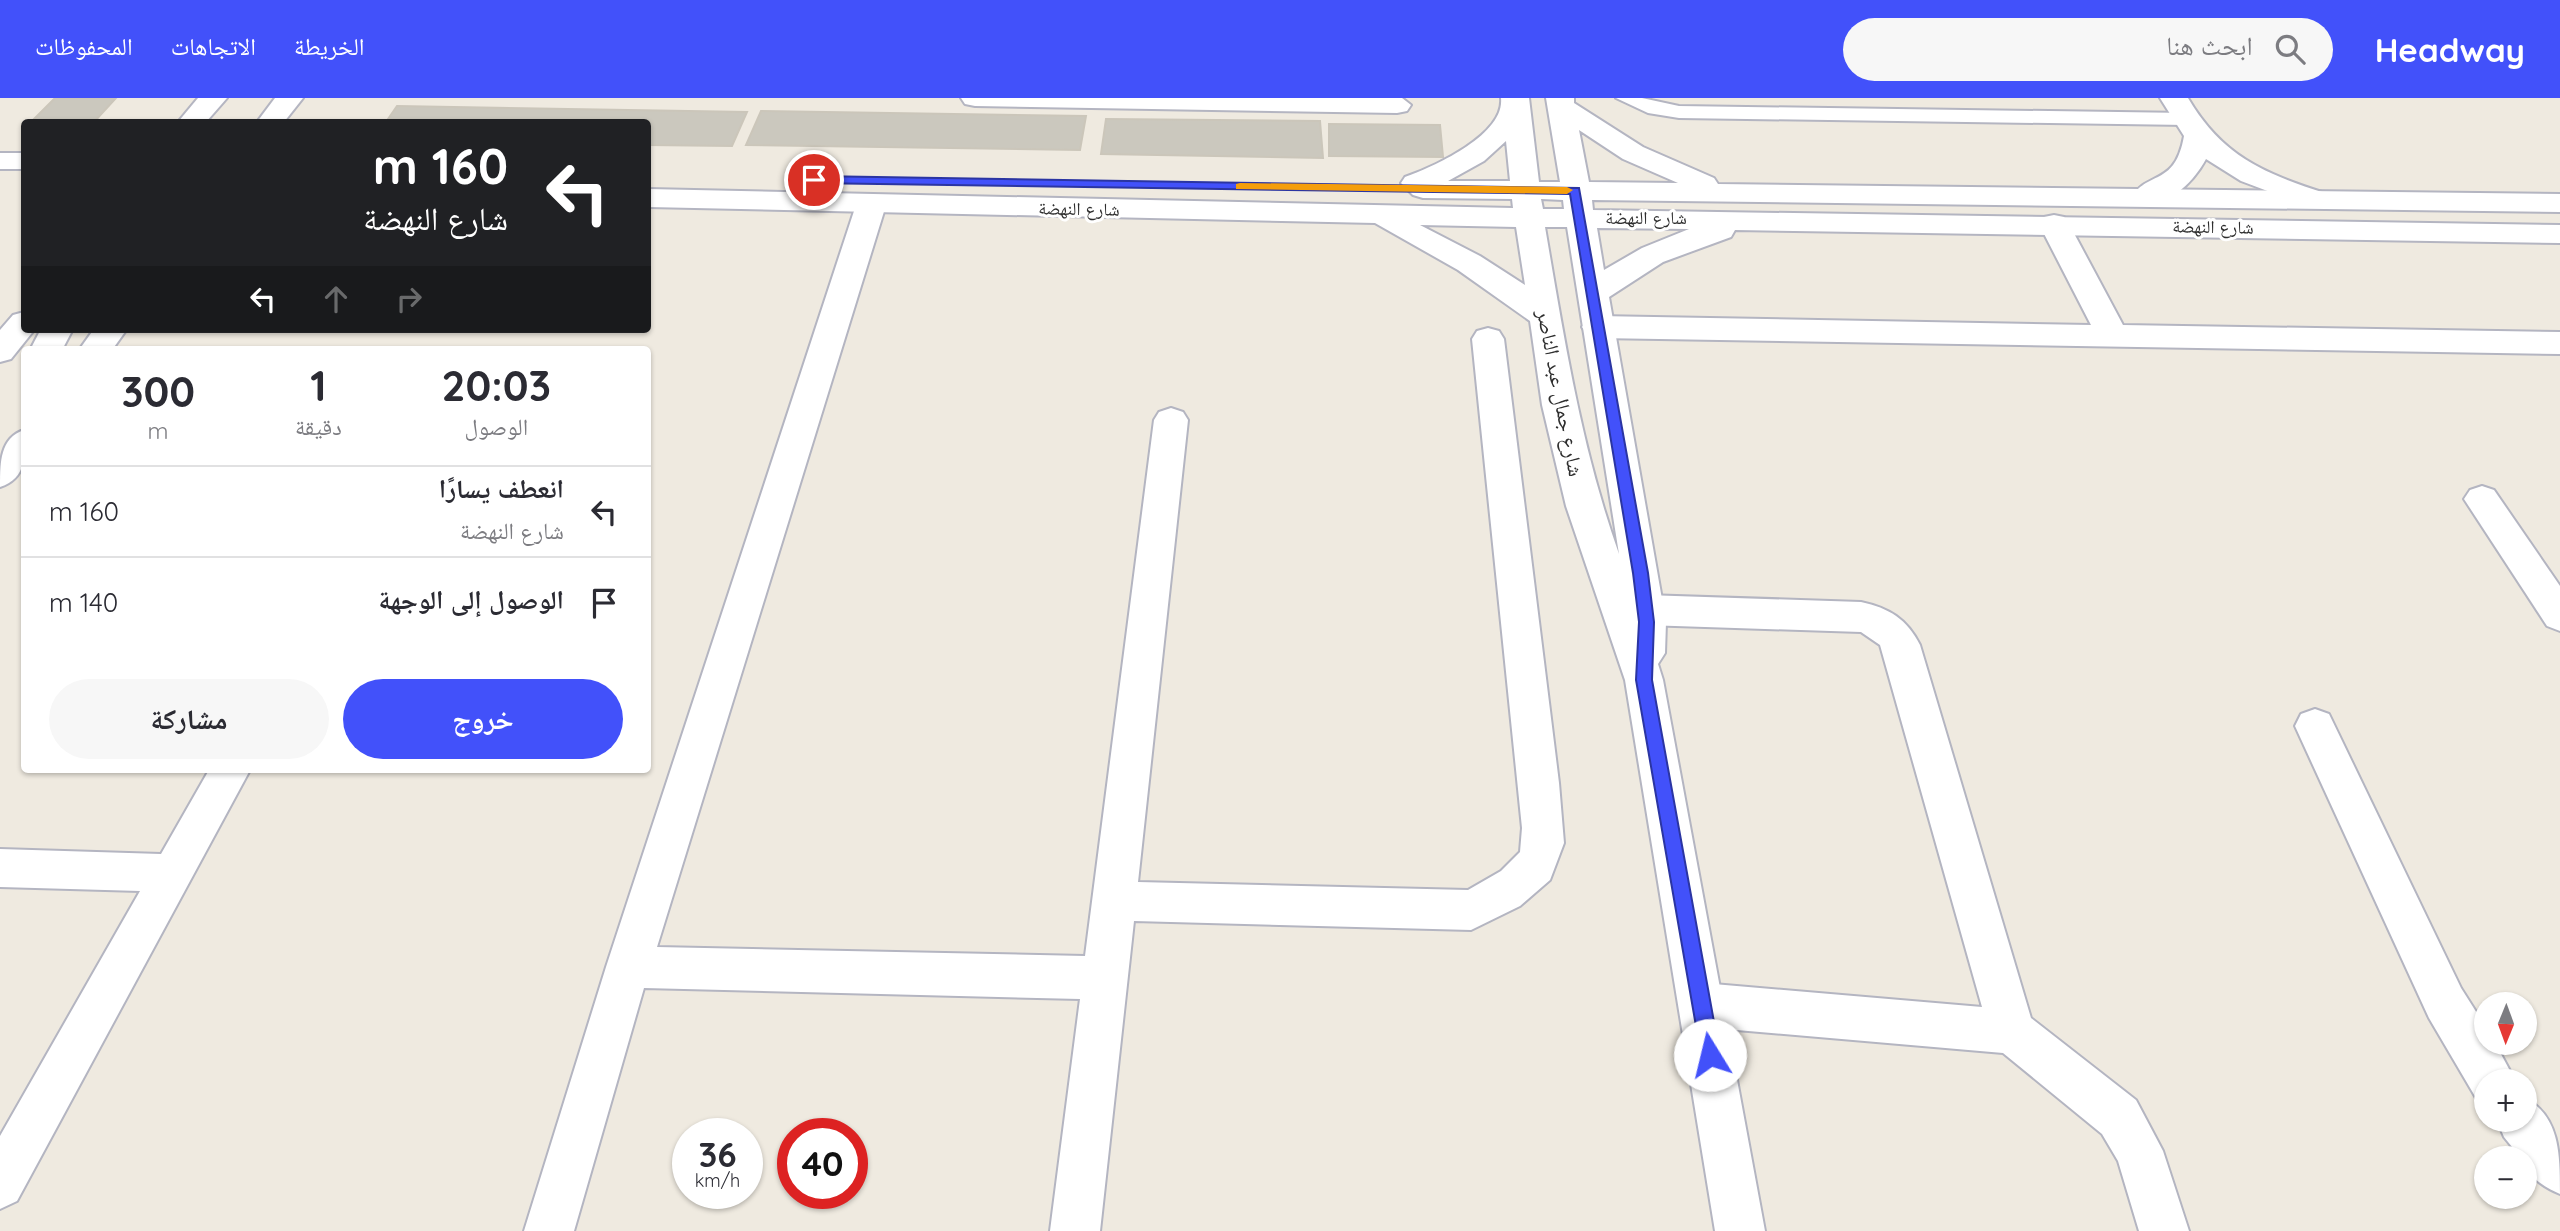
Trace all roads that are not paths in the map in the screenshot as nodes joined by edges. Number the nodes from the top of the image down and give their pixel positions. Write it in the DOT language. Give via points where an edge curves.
graph roads {
  1 [pos="213,98"];
  2 [pos="975,98"];
  3 [pos="1625,98"];
  4 [pos="1927,98"];
  5 [pos="1516,102"];
  6 [pos="1561,102"];
  7 [pos="1397,105"];
  8 [pos="1935,116"];
  9 [pos="2186,118"];
  10 [pos="194,119"];
  11 [pos="0,161"];
  12 [pos="21,161"];
  13 [pos="651,178"];
  14 [pos="1396,189"];
  15 [pos="1723,191"];
  16 [pos="2146,197"];
  17 [pos="651,198"];
  18 [pos="2315,199"];
  19 [pos="2560,202"];
  20 [pos="1527,204"];
  21 [pos="1577,204"];
  22 [pos="871,205"];
  23 [pos="1374,214"];
  24 [pos="1763,219"];
  25 [pos="2054,224"];
  26 [pos="2560,234"];
  27 [pos="1595,311"];
  28 [pos="1543,315"];
  29 [pos="21,326"];
  30 [pos="2113,336"];
  31 [pos="1488,339"];
  32 [pos="2560,343"];
  33 [pos="0,351"];
  34 [pos="1171,420"];
  35 [pos="21,446"];
  36 [pos="0,474"];
  37 [pos="2482,499"];
  38 [pos="1645,610"];
  39 [pos="2560,616"];
  40 [pos="1644,680"];
  41 [pos="2315,726"];
  42 [pos="228,773"];
  43 [pos="0,868"];
  44 [pos="172,873"];
  45 [pos="1114,901"];
  46 [pos="628,967"];
  47 [pos="1105,978"];
  48 [pos="1702,1005"];
  49 [pos="2012,1032"];
  50 [pos="2485,1069"];
  51 [pos="2530,1132"];
  52 [pos="2560,1170"];
  53 [pos="0,1184"];
  54 [pos="549,1231"];
  55 [pos="1075,1231"];
  56 [pos="1740,1231"];
  57 [pos="2164,1231"];
  1 -- 10 [label="street"];
  2 -- 7 [label="street"];
  3 -- 8 [label="lane" via="1679,112"];
  4 -- 8 [label="lane"];
  5 -- 14 [label="street" via="1507,123 1475,155 1426,180"];
  5 -- 20 [label="street, شارع جمال عبد الناصر"];
  6 -- 15 [label="street" via="1633,153"];
  6 -- 21 [label="street, شارع جمال عبد الناصر"];
  8 -- 9 [label="lane"];
  9 -- 16 [label="street" via="2197,148 2186,171"];
  9 -- 18 [label="street" via="2215,151 2259,178"];
  11 -- 12 [label="street"];
  13 -- 14 [label="street, شارع النهضة"];
  14 -- 20 [label="street, شارع النهضة"];
  15 -- 16 [label="street, شارع النهضة"];
  15 -- 21 [label="street, شارع النهضة"];
  16 -- 18 [label="street, شارع النهضة"];
  17 -- 22 [label="street, شارع النهضة"];
  18 -- 19 [label="street, شارع النهضة"];
  20 -- 21 [label="street, شارع النهضة"];
  20 -- 23 [label="street, شارع النهضة"];
  20 -- 28 [label="street, شارع جمال عبد الناصر"];
  21 -- 24 [label="street, شارع النهضة"];
  21 -- 27 [label="street, شارع جمال عبد الناصر"];
  22 -- 23 [label="street, شارع النهضة"];
  22 -- 46 [label="street"];
  23 -- 28 [label="street" via="1469,261"];
  24 -- 25 [label="street, شارع النهضة"];
  24 -- 27 [label="street" via="1669,246 1615,276"];
  25 -- 26 [label="street, شارع النهضة"];
  25 -- 30 [label="street"];
  27 -- 30 [label="street"];
  27 -- 38 [label="street, شارع جمال عبد الناصر"];
  28 -- 40 [label="street, شارع جمال عبد الناصر" via="1584,506"];
  29 -- 33 [label="street"];
  30 -- 32 [label="street"];
  31 -- 45 [label="street" via="1540,796 1544,846 1533,868 1504,894 1471,910"];
  34 -- 45 [label="street"];
  35 -- 36 [label="street"];
  37 -- 39 [label="street"];
  38 -- 40 [label="street, شارع جمال عبد الناصر"];
  38 -- 49 [label="street" via="1861,617 1891,630 1901,645"];
  40 -- 48 [label="street, شارع جمال عبد الناصر"];
  41 -- 50 [label="street" via="2445,1003"];
  42 -- 44 [label="street"];
  43 -- 44 [label="street"];
  44 -- 53 [label="street"];
  45 -- 47 [label="street"];
  46 -- 47 [label="street"];
  46 -- 54 [label="street"];
  47 -- 55 [label="street"];
  48 -- 49 [label="street"];
  48 -- 56 [label="street, شارع جمال عبد الناصر"];
  49 -- 57 [label="street" via="2119,1117 2139,1151"];
  51 -- 52 [label="street"];
}
